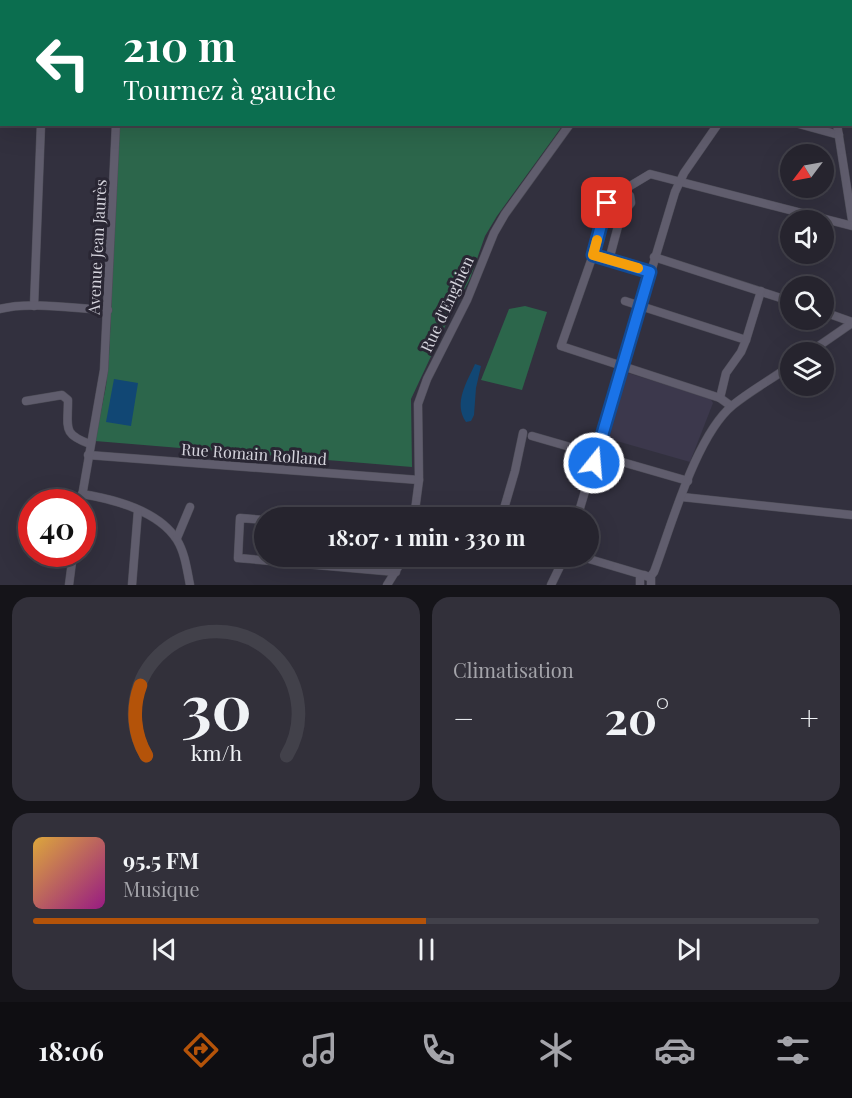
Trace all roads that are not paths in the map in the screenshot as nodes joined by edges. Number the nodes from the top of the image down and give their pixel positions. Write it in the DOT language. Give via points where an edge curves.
graph roads {
  1 [pos="41,126"];
  2 [pos="116,126"];
  3 [pos="569,126"];
  4 [pos="717,126"];
  5 [pos="806,126"];
  6 [pos="837,126"];
  7 [pos="839,135"];
  8 [pos="679,181"];
  9 [pos="630,196"];
  10 [pos="852,220"];
  11 [pos="852,226"];
  12 [pos="593,255"];
  13 [pos="654,256"];
  14 [pos="609,260"];
  15 [pos="650,272"];
  16 [pos="761,291"];
  17 [pos="780,298"];
  18 [pos="624,301"];
  19 [pos="34,306"];
  20 [pos="640,306"];
  21 [pos="0,309"];
  22 [pos="108,310"];
  23 [pos="834,316"];
  24 [pos="852,323"];
  25 [pos="746,339"];
  26 [pos="824,342"];
  27 [pos="622,368"];
  28 [pos="780,373"];
  29 [pos="720,398"];
  30 [pos="26,401"];
  31 [pos="731,406"];
  32 [pos="90,444"];
  33 [pos="596,454"];
  34 [pos="88,455"];
  35 [pos="418,480"];
  36 [pos="688,480"];
  37 [pos="83,489"];
  38 [pos="96,496"];
  39 [pos="682,497"];
  40 [pos="190,507"];
  41 [pos="415,507"];
  42 [pos="505,507"];
  43 [pos="580,507"];
  44 [pos="138,510"];
  45 [pos="852,515"];
  46 [pos="254,519"];
  47 [pos="177,538"];
  48 [pos="254,559"];
  49 [pos="599,564"];
  50 [pos="71,567"];
  51 [pos="340,567"];
  52 [pos="399,567"];
  53 [pos="560,567"];
  54 [pos="396,572"];
  55 [pos="643,582"];
  56 [pos="69,585"];
  57 [pos="132,585"];
  58 [pos="190,585"];
  59 [pos="387,585"];
  60 [pos="551,585"];
  1 -- 19 [label="street"];
  2 -- 22 [label="street, Avenue Jean Jaurès"];
  3 -- 35 [label="street, Rue d'Enghien" via="500,223 427,379 418,404"];
  4 -- 8 [label="street"];
  5 -- 7 [label="street"];
  6 -- 7 [label="street"];
  7 -- 10 [label="street"];
  8 -- 11 [label="street"];
  8 -- 12 [label="street" via="650,174 615,195 607,203"];
  8 -- 13 [label="street"];
  9 -- 14 [label="street"];
  12 -- 14 [label="street"];
  12 -- 27 [label="street" via="561,346"];
  13 -- 15 [label="street"];
  13 -- 16 [label="street"];
  14 -- 15 [label="street"];
  15 -- 20 [label="street"];
  16 -- 17 [label="street"];
  16 -- 25 [label="street"];
  18 -- 20 [label="street"];
  19 -- 21 [label="street"];
  19 -- 22 [label="street"];
  20 -- 25 [label="street"];
  20 -- 27 [label="street"];
  22 -- 32 [label="street, Avenue Jean Jaurès" via="104,370"];
  23 -- 24 [label="street"];
  24 -- 26 [label="street"];
  25 -- 29 [label="street" via="726,373"];
  27 -- 29 [label="street"];
  27 -- 33 [label="street"];
  28 -- 31 [label="street"];
  29 -- 31 [label="street"];
  30 -- 32 [label="street" via="62,394 68,400 69,433"];
  31 -- 36 [label="street" via="700,450"];
  32 -- 34 [label="street, Avenue Jean Jaurès"];
  33 -- 36 [label="street"];
  33 -- 42 [label="street" via="528,434"];
  33 -- 43 [label="street"];
  34 -- 35 [label="street, Rue Romain Rolland"];
  34 -- 37 [label="street, Avenue Jean Jaurès"];
  35 -- 41 [label="street, Rue d'Enghien"];
  36 -- 39 [label="street"];
  38 -- 44 [label="street"];
  39 -- 45 [label="street"];
  39 -- 55 [label="street" via="654,572"];
  40 -- 47 [label="street"];
  44 -- 47 [label="street"];
  44 -- 57 [label="street"];
  46 -- 48 [label="street" via="240,518 238,558"];
  47 -- 58 [label="street"];
  49 -- 55 [label="street"];
  50 -- 56 [label="street"];
  51 -- 54 [label="street"];
  52 -- 54 [label="street"];
  53 -- 60 [label="street"];
  54 -- 59 [label="street"];
}
